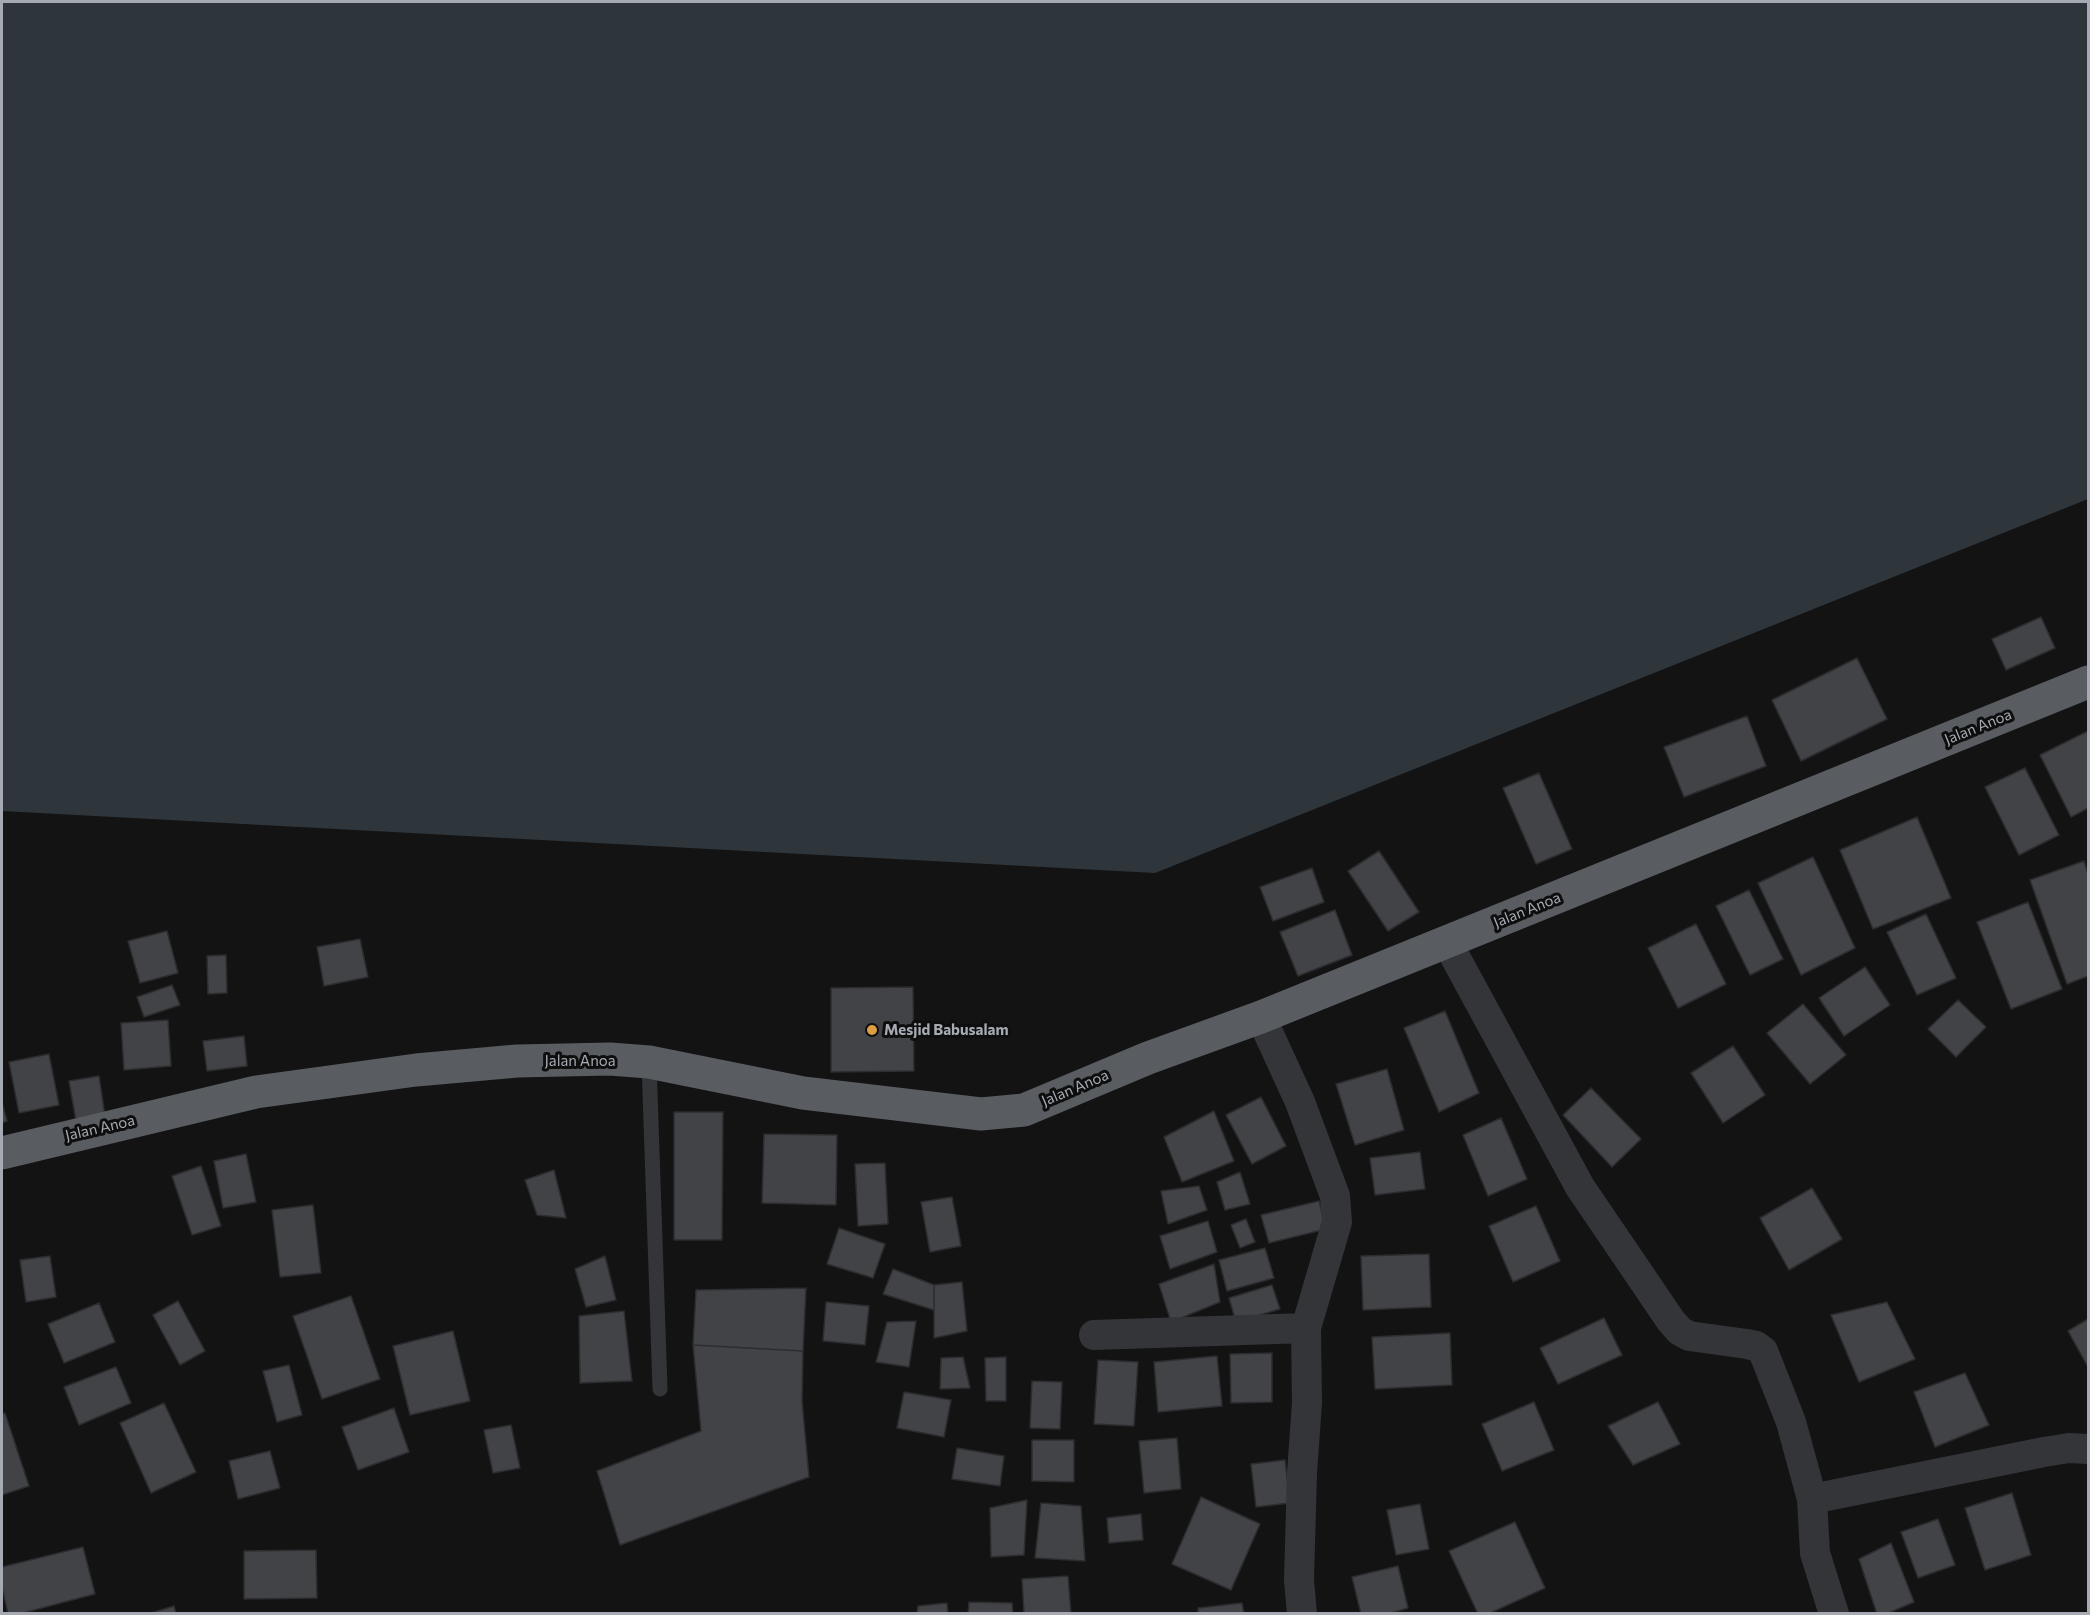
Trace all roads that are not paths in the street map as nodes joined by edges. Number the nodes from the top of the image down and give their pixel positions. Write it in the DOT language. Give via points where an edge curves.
graph roads {
  1 [pos="2088,682"];
  2 [pos="1447,942"];
  3 [pos="1261,1017"];
  4 [pos="649,1062"];
  5 [pos="2,1152"];
  6 [pos="1306,1328"];
  7 [pos="1094,1335"];
  8 [pos="660,1389"];
  9 [pos="2088,1449"];
  10 [pos="1812,1499"];
  11 [pos="1302,1614"];
  12 [pos="1834,1614"];
  1 -- 2 [label="highway, Jalan Anoa"];
  2 -- 3 [label="highway, Jalan Anoa"];
  2 -- 10 [label="street" via="1580,1187 1671,1321 1689,1336 1747,1344 1763,1351 1791,1422"];
  3 -- 4 [label="highway, Jalan Anoa" via="1148,1058 1024,1110 981,1114 803,1093"];
  3 -- 6 [label="street" via="1300,1102 1335,1196 1337,1222"];
  4 -- 5 [label="highway, Jalan Anoa" via="517,1061 256,1092"];
  4 -- 8 [label="lane"];
  6 -- 7 [label="street"];
  6 -- 11 [label="street" via="1299,1580"];
  9 -- 10 [label="street" via="2044,1452"];
  10 -- 12 [label="street" via="1815,1554"];
}
